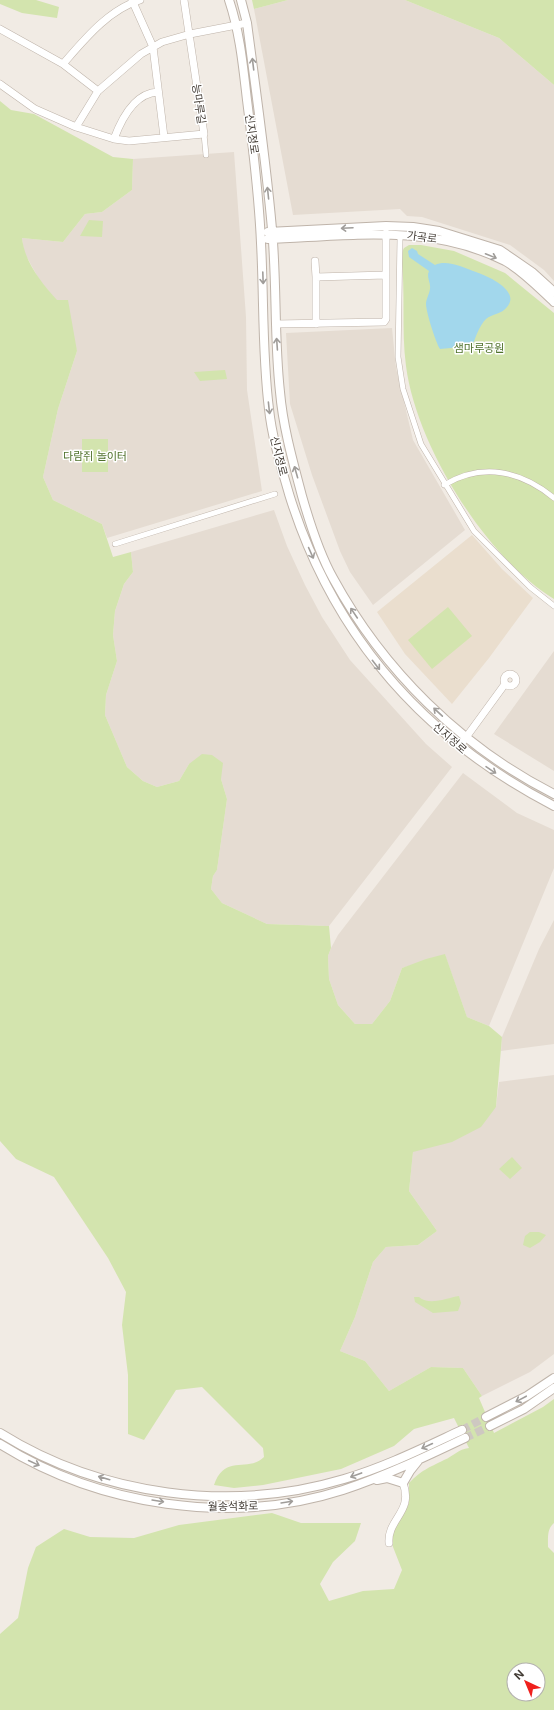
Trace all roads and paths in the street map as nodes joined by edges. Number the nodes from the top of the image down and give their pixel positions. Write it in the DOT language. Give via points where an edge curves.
graph roads {
  1 [pos="184,0"];
  2 [pos="229,0"];
  3 [pos="241,0"];
  4 [pos="135,1"];
  5 [pos="247,23"];
  6 [pos="237,26"];
  7 [pos="0,29"];
  8 [pos="190,34"];
  9 [pos="153,47"];
  10 [pos="63,64"];
  11 [pos="0,84"];
  12 [pos="98,91"];
  13 [pos="158,92"];
  14 [pos="76,127"];
  15 [pos="204,134"];
  16 [pos="164,137"];
  17 [pos="114,140"];
  18 [pos="206,155"];
  19 [pos="386,230"];
  20 [pos="272,235"];
  21 [pos="261,236"];
  22 [pos="400,239"];
  23 [pos="316,261"];
  24 [pos="386,275"];
  25 [pos="316,277"];
  26 [pos="554,292"];
  27 [pos="554,302"];
  28 [pos="276,324"];
  29 [pos="316,324"];
  30 [pos="444,485"];
  31 [pos="275,494"];
  32 [pos="554,498"];
  33 [pos="116,544"];
  34 [pos="554,606"];
  35 [pos="505,684"];
  36 [pos="467,738"];
  37 [pos="460,747"];
  38 [pos="554,794"];
  39 [pos="554,806"];
  40 [pos="554,1378"];
  41 [pos="554,1388"];
  42 [pos="486,1417"];
  43 [pos="490,1426"];
  44 [pos="462,1430"];
  45 [pos="0,1433"];
  46 [pos="465,1438"];
  47 [pos="0,1444"];
  48 [pos="421,1459"];
  49 [pos="394,1465"];
  50 [pos="363,1482"];
  51 [pos="403,1484"];
  52 [pos="389,1543"];
  1 -- 8 [label="street, 능마루길"];
  2 -- 6 [label="street, 신지정로"];
  3 -- 5 [label="street, 신지정로"];
  4 -- 9 [label="street"];
  4 -- 10 [label="street" via="95,30"];
  5 -- 6 [label="street"];
  20 -- 5 [label="street, 신지정로, one-way"];
  6 -- 8 [label="street"];
  6 -- 21 [label="street, 신지정로" via="257,172"];
  7 -- 10 [label="street"];
  8 -- 9 [label="street"];
  8 -- 15 [label="street, 능마루길"];
  9 -- 12 [label="street"];
  9 -- 13 [label="street"];
  10 -- 12 [label="street"];
  11 -- 14 [label="street, 능마루길" via="35,109"];
  12 -- 14 [label="street"];
  13 -- 16 [label="street"];
  13 -- 17 [label="street" via="150,92 133,105 121,120"];
  14 -- 17 [label="street, 능마루길"];
  15 -- 16 [label="street, 능마루길"];
  15 -- 18 [label="street"];
  16 -- 17 [label="street, 능마루길"];
  19 -- 20 [label="street, 가곡로"];
  19 -- 24 [label="street"];
  19 -- 26 [label="street, 가곡로" via="413,227 439,231 500,250 532,272"];
  19 -- 27 [label="street, 가곡로, one-way" via="463,244 505,261"];
  20 -- 21 [label="street, 가곡로"];
  20 -- 28 [label="street, 신지정로"];
  21 -- 37 [label="street, 신지정로, one-way" via="269,410 276,453 303,537 330,594 362,646 395,686"];
  22 -- 30 [label="street" via="398,358 403,389 421,444"];
  23 -- 25 [label="street"];
  24 -- 25 [label="street"];
  24 -- 29 [label="street" via="384,322"];
  25 -- 29 [label="street"];
  28 -- 29 [label="street"];
  36 -- 28 [label="street, 신지정로, one-way" via="427,702 387,658 332,577 313,532 293,462 280,393"];
  30 -- 32 [label="street" via="475,473 507,472 540,486"];
  30 -- 34 [label="street" via="474,531 530,587"];
  31 -- 33 [label="street"];
  35 -- 36 [label="street"];
  36 -- 37 [label="street"];
  36 -- 38 [label="street, 신지정로" via="512,771"];
  37 -- 39 [label="street, 신지정로, one-way" via="518,787"];
  40 -- 42 [label="street, one-way" via="527,1396"];
  41 -- 43 [label="street" via="524,1409"];
  44 -- 49 [label="street, 월송석화로, one-way"];
  49 -- 45 [label="street, 월송석화로, one-way" via="344,1479 266,1495 188,1495 125,1484 75,1469 32,1451"];
  46 -- 48 [label="street, 월송석화로"];
  47 -- 50 [label="street, 월송석화로, one-way" via="53,1472 88,1485 129,1496 195,1506 233,1508 279,1504 336,1492"];
  48 -- 49 [label="street, 월송석화로"];
  48 -- 51 [label="street"];
  49 -- 50 [label="street, 월송석화로"];
  49 -- 51 [label="street"];
  50 -- 51 [label="street" via="387,1478"];
  51 -- 52 [label="street" via="406,1501 388,1535"];
}
